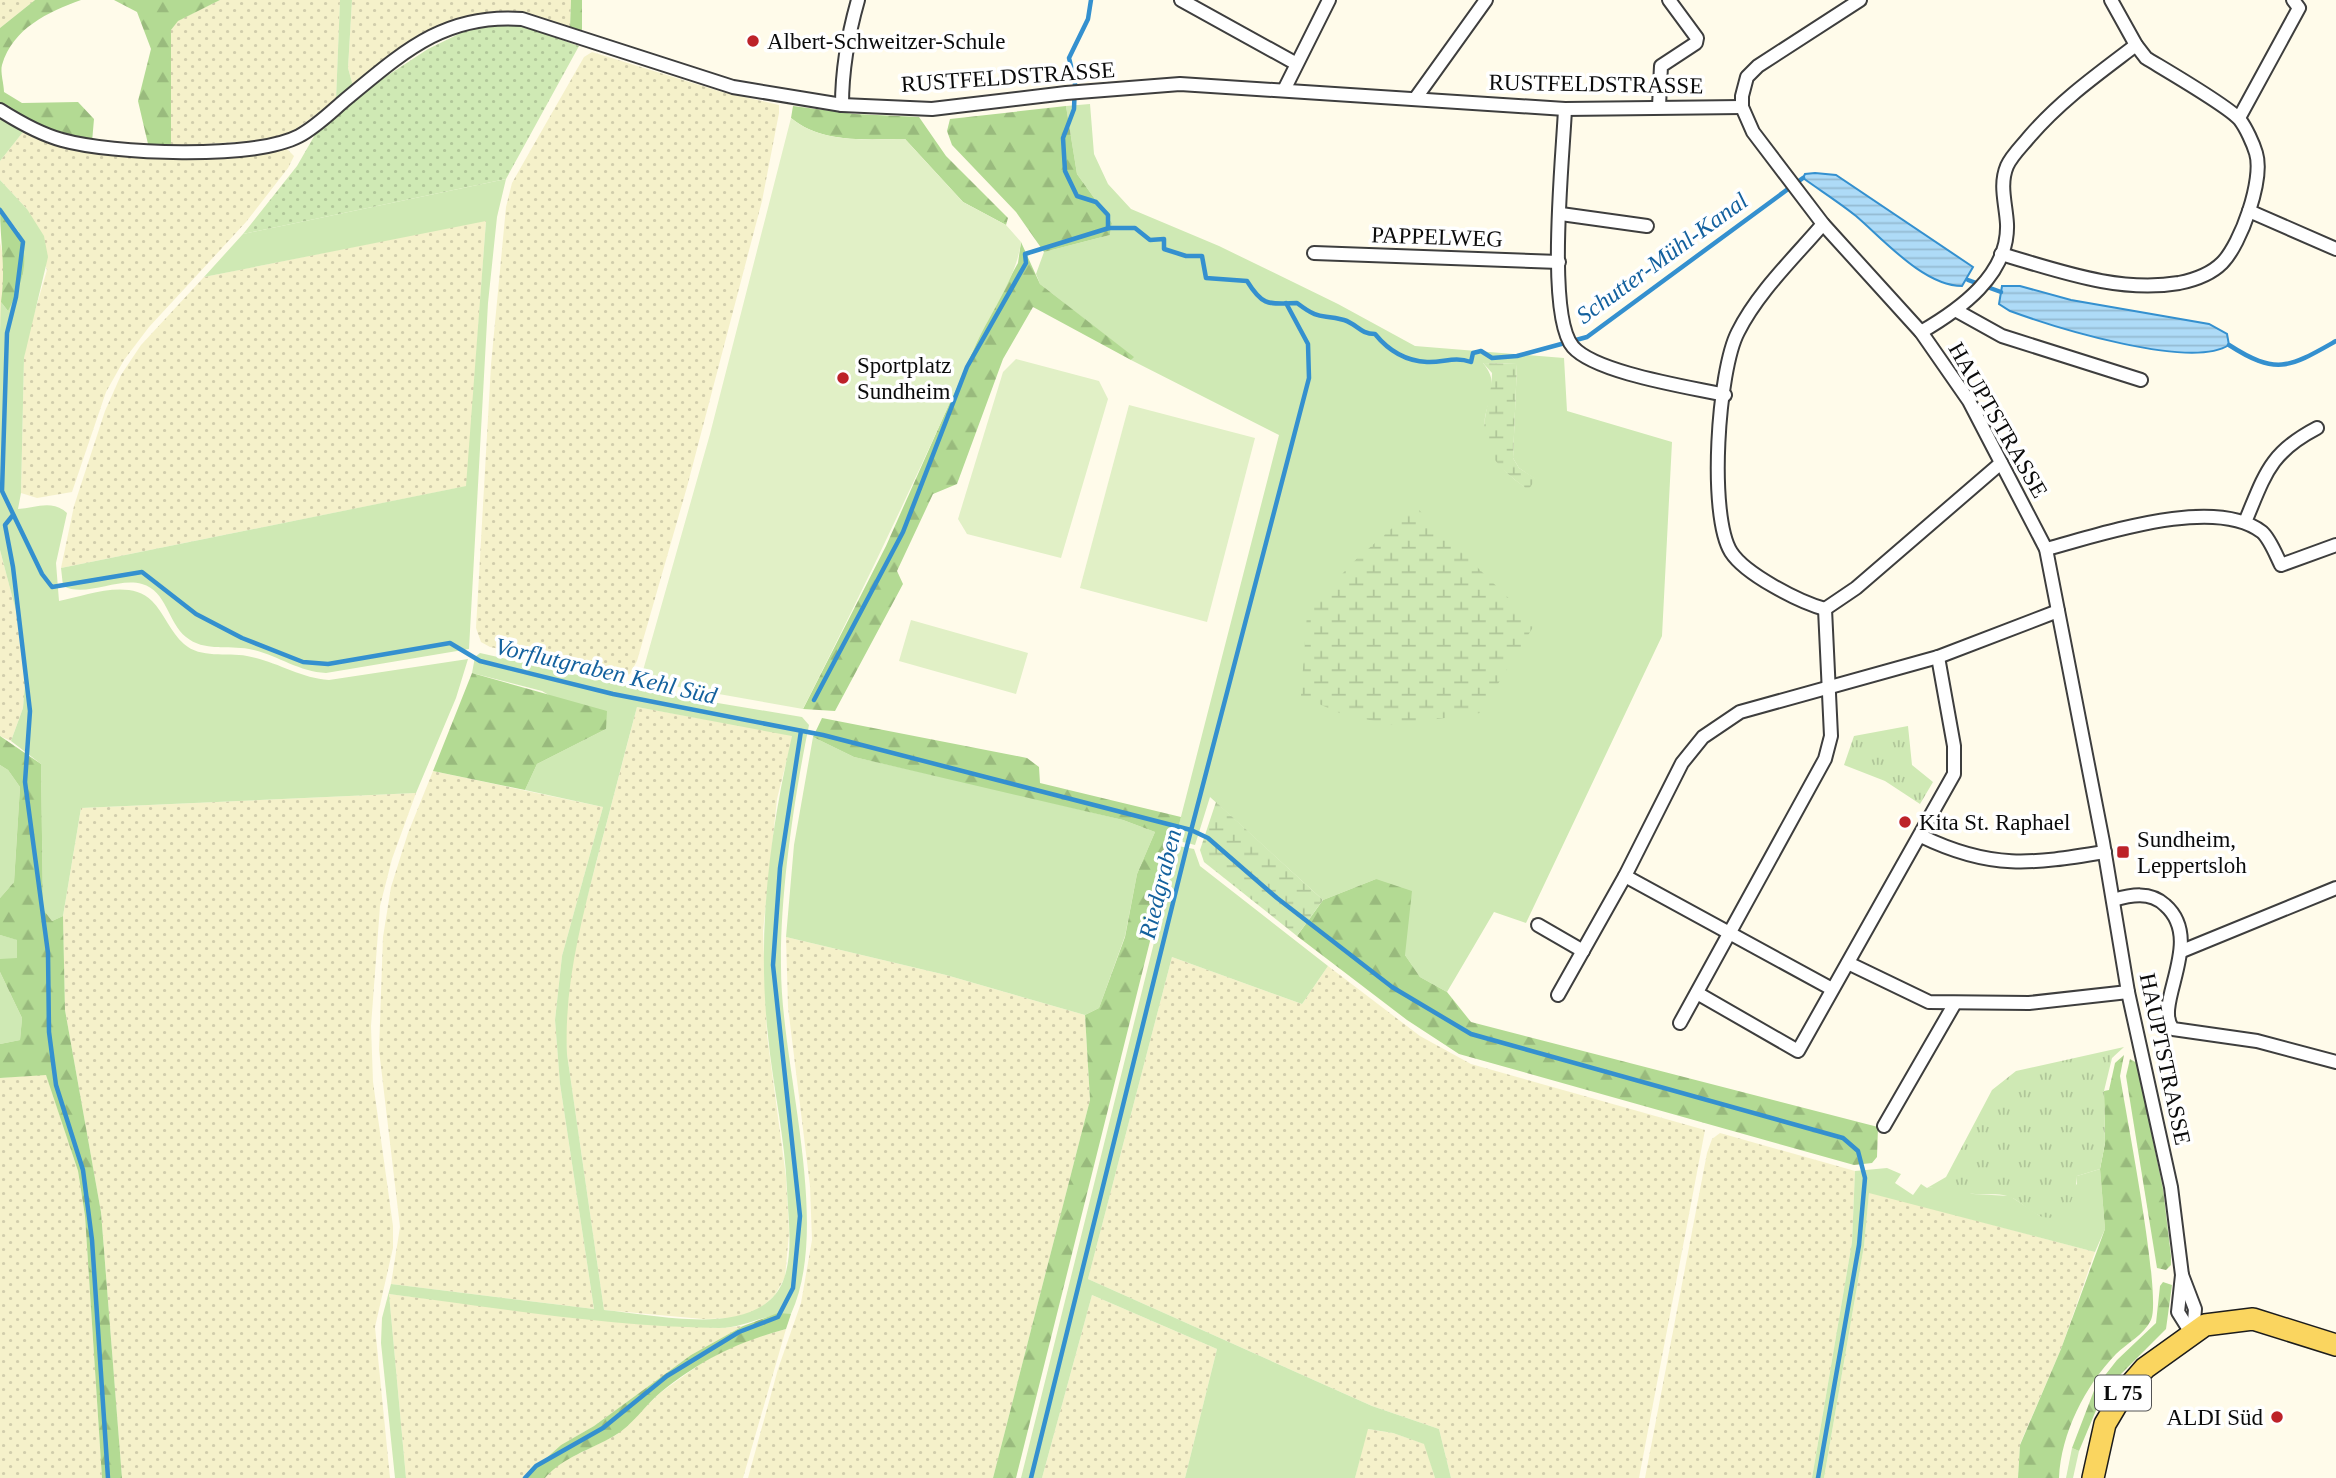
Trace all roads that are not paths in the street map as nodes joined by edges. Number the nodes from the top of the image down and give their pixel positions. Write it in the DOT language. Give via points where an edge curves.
graph roads {
  1 [pos="858,0"];
  2 [pos="1181,0"];
  3 [pos="1329,0"];
  4 [pos="1486,0"];
  5 [pos="1669,0"];
  6 [pos="1860,0"];
  7 [pos="2112,0"];
  8 [pos="2293,0"];
  9 [pos="2136,45"];
  10 [pos="1295,63"];
  11 [pos="1284,90"];
  12 [pos="1415,99"];
  13 [pos="842,105"];
  14 [pos="1660,106"];
  15 [pos="1742,107"];
  16 [pos="1565,109"];
  17 [pos="0,110"];
  18 [pos="2239,118"];
  19 [pos="2249,211"];
  20 [pos="1562,214"];
  21 [pos="1823,224"];
  22 [pos="1647,226"];
  23 [pos="2336,249"];
  24 [pos="1314,253"];
  25 [pos="2001,254"];
  26 [pos="1559,262"];
  27 [pos="1957,312"];
  28 [pos="1921,331"];
  29 [pos="2141,380"];
  30 [pos="1725,395"];
  31 [pos="2317,428"];
  32 [pos="2001,463"];
  33 [pos="2245,522"];
  34 [pos="2336,545"];
  35 [pos="2046,549"];
  36 [pos="1825,609"];
  37 [pos="2057,611"];
  38 [pos="1938,657"];
  39 [pos="1829,690"];
  40 [pos="1921,836"];
  41 [pos="2105,852"];
  42 [pos="1625,876"];
  43 [pos="2336,888"];
  44 [pos="2113,900"];
  45 [pos="1538,925"];
  46 [pos="1729,931"];
  47 [pos="1583,951"];
  48 [pos="2182,951"];
  49 [pos="1848,963"];
  50 [pos="1832,989"];
  51 [pos="2128,992"];
  52 [pos="1697,993"];
  53 [pos="1558,995"];
  54 [pos="1955,1003"];
  55 [pos="1680,1023"];
  56 [pos="2336,1062"];
  57 [pos="1884,1126"];
  58 [pos="2193,1336"];
  59 [pos="2336,1345"];
  60 [pos="2093,1478"];
  1 -- 13 [label="street" via="848,34"];
  2 -- 10 [label="street"];
  3 -- 10 [label="street"];
  4 -- 12 [label="street"];
  5 -- 14 [label="street" via="1698,38 1661,66"];
  6 -- 15 [label="street" via="1758,66 1747,78"];
  7 -- 9 [label="street"];
  8 -- 18 [label="street" via="2299,8"];
  9 -- 18 [label="street" via="2146,58"];
  9 -- 25 [label="street" via="2056,106 2011,159 2003,181 2007,224"];
  10 -- 11 [label="street"];
  11 -- 12 [label="street, RUSTFELDSTRASSE"];
  11 -- 13 [label="street, RUSTFELDSTRASSE" via="1180,85 932,109"];
  12 -- 16 [label="street, RUSTFELDSTRASSE"];
  13 -- 17 [label="street, RUSTFELDSTRASSE" via="733,87 522,19 492,17 468,21 406,50 298,136 257,149 102,148 61,140"];
  14 -- 15 [label="street, RUSTFELDSTRASSE"];
  14 -- 16 [label="street, RUSTFELDSTRASSE"];
  15 -- 21 [label="street, HAUPTSTRASSE" via="1753,132"];
  16 -- 20 [label="street"];
  18 -- 19 [label="street" via="2257,154"];
  19 -- 23 [label="street"];
  19 -- 25 [label="street" via="2222,263 2204,276 2181,283 2101,282"];
  20 -- 22 [label="street"];
  20 -- 26 [label="street"];
  21 -- 28 [label="street, HAUPTSTRASSE"];
  21 -- 30 [label="street" via="1748,312 1736,336"];
  24 -- 26 [label="street, PAPPELWEG"];
  25 -- 27 [label="street" via="1991,273"];
  26 -- 30 [label="street" via="1564,332 1574,349 1598,363"];
  27 -- 28 [label="street"];
  27 -- 29 [label="street" via="2002,336"];
  28 -- 32 [label="street, HAUPTSTRASSE" via="1969,401"];
  30 -- 36 [label="street" via="1717,452 1717,497 1732,554 1783,593"];
  31 -- 33 [label="street" via="2289,443 2269,466"];
  32 -- 35 [label="street, HAUPTSTRASSE"];
  32 -- 36 [label="street" via="1856,588"];
  33 -- 34 [label="street" via="2264,534 2281,565"];
  33 -- 35 [label="street" via="2191,517"];
  35 -- 37 [label="street, HAUPTSTRASSE"];
  36 -- 39 [label="street"];
  37 -- 38 [label="street"];
  37 -- 41 [label="street, HAUPTSTRASSE"];
  38 -- 39 [label="street"];
  38 -- 40 [label="street" via="1954,746 1954,775"];
  39 -- 42 [label="street" via="1740,712 1703,737 1682,763"];
  39 -- 46 [label="street" via="1831,736 1825,759"];
  40 -- 41 [label="street" via="1977,859 2032,864"];
  40 -- 49 [label="street"];
  41 -- 44 [label="street, HAUPTSTRASSE"];
  42 -- 46 [label="street"];
  42 -- 47 [label="street"];
  43 -- 48 [label="street"];
  44 -- 48 [label="street" via="2144,895 2159,899 2178,920"];
  44 -- 51 [label="street, HAUPTSTRASSE"];
  45 -- 47 [label="street"];
  46 -- 50 [label="street"];
  46 -- 52 [label="street"];
  47 -- 53 [label="street"];
  48 -- 56 [label="street" via="2167,1015 2173,1029 2257,1041"];
  49 -- 50 [label="street"];
  49 -- 54 [label="street" via="1929,1002"];
  50 -- 52 [label="street" via="1798,1051"];
  51 -- 54 [label="street" via="2029,1003"];
  51 -- 58 [label="street, HAUPTSTRASSE" via="2171,1187 2182,1275 2178,1312"];
  52 -- 55 [label="street"];
  54 -- 57 [label="street"];
  58 -- 59 [label="main road" via="2288,1330"];
  58 -- 60 [label="main road, L 75" via="2146,1368 2124,1392 2105,1424"];
}
